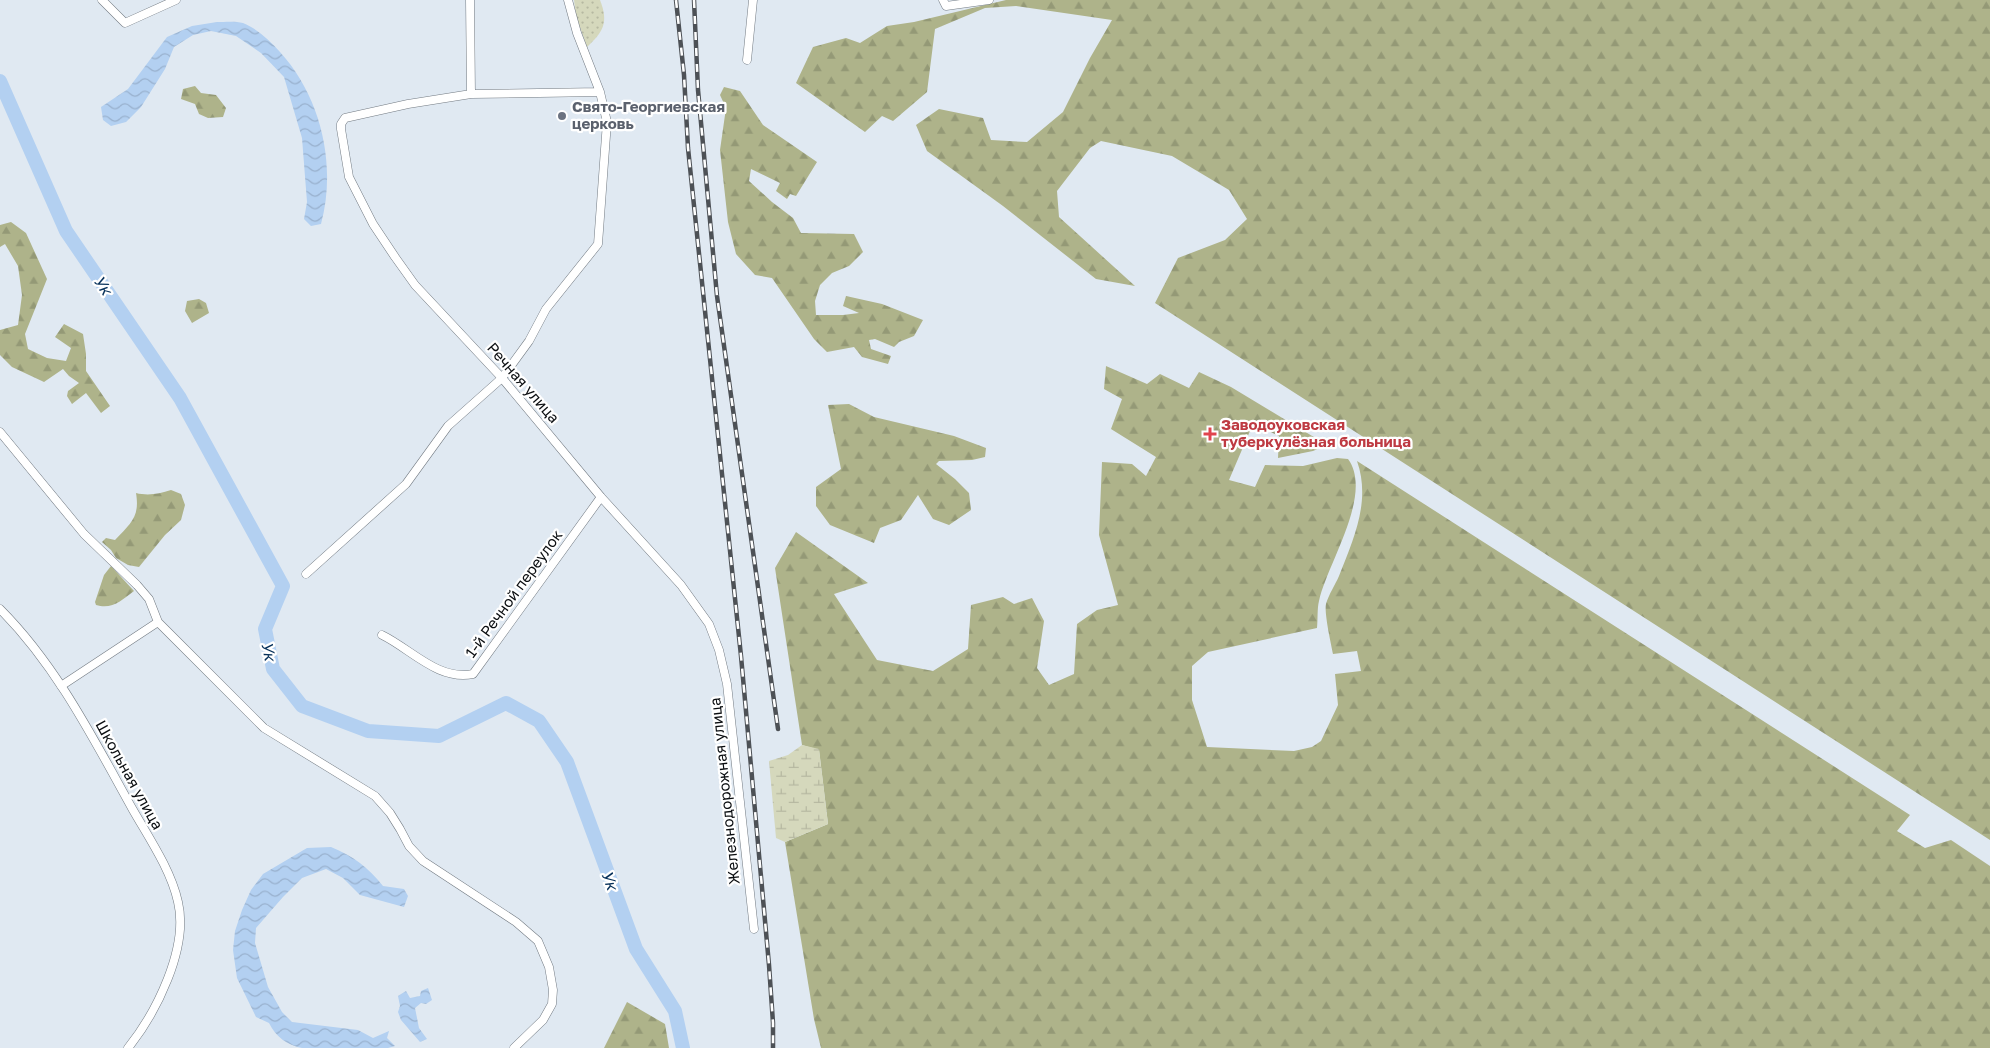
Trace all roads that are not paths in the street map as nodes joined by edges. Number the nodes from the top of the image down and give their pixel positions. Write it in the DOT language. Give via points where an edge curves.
graph roads {
  1 [pos="102,0"];
  2 [pos="176,0"];
  3 [pos="470,0"];
  4 [pos="568,0"];
  5 [pos="753,0"];
  6 [pos="943,0"];
  7 [pos="989,0"];
  8 [pos="747,60"];
  9 [pos="600,92"];
  10 [pos="471,94"];
  11 [pos="502,378"];
  12 [pos="0,432"];
  13 [pos="601,497"];
  14 [pos="306,574"];
  15 [pos="0,609"];
  16 [pos="158,622"];
  17 [pos="382,635"];
  18 [pos="719,650"];
  19 [pos="61,686"];
  20 [pos="754,929"];
  21 [pos="128,1048"];
  22 [pos="514,1048"];
  1 -- 2 [label="street" via="125,23"];
  3 -- 10 [label="street"];
  4 -- 9 [label="street"];
  5 -- 8 [label="street"];
  6 -- 7 [label="street" via="946,6"];
  9 -- 10 [label="street"];
  9 -- 11 [label="street" via="607,122 598,244 546,309 529,341"];
  10 -- 11 [label="street, Речная улица" via="346,118 341,129 349,177 373,224 415,284"];
  11 -- 13 [label="street, Речная улица"];
  11 -- 14 [label="street" via="448,426 406,484"];
  12 -- 16 [label="street" via="84,534 137,585 149,600"];
  13 -- 17 [label="street, 1-й Речной переулок" via="473,674 452,675 421,661"];
  13 -- 18 [label="street, Речная улица" via="681,585 709,624"];
  15 -- 19 [label="street, Школьная улица" via="35,648"];
  16 -- 19 [label="street"];
  16 -- 22 [label="street" via="264,728 375,796 400,828 408,846 422,861 516,922 538,941 549,967 552,1004 543,1020"];
  18 -- 20 [label="street, Железнодорожная улица" via="727,684"];
  19 -- 21 [label="street, Школьная улица" via="163,864 178,902 179,940 169,976 143,1029"];
}
